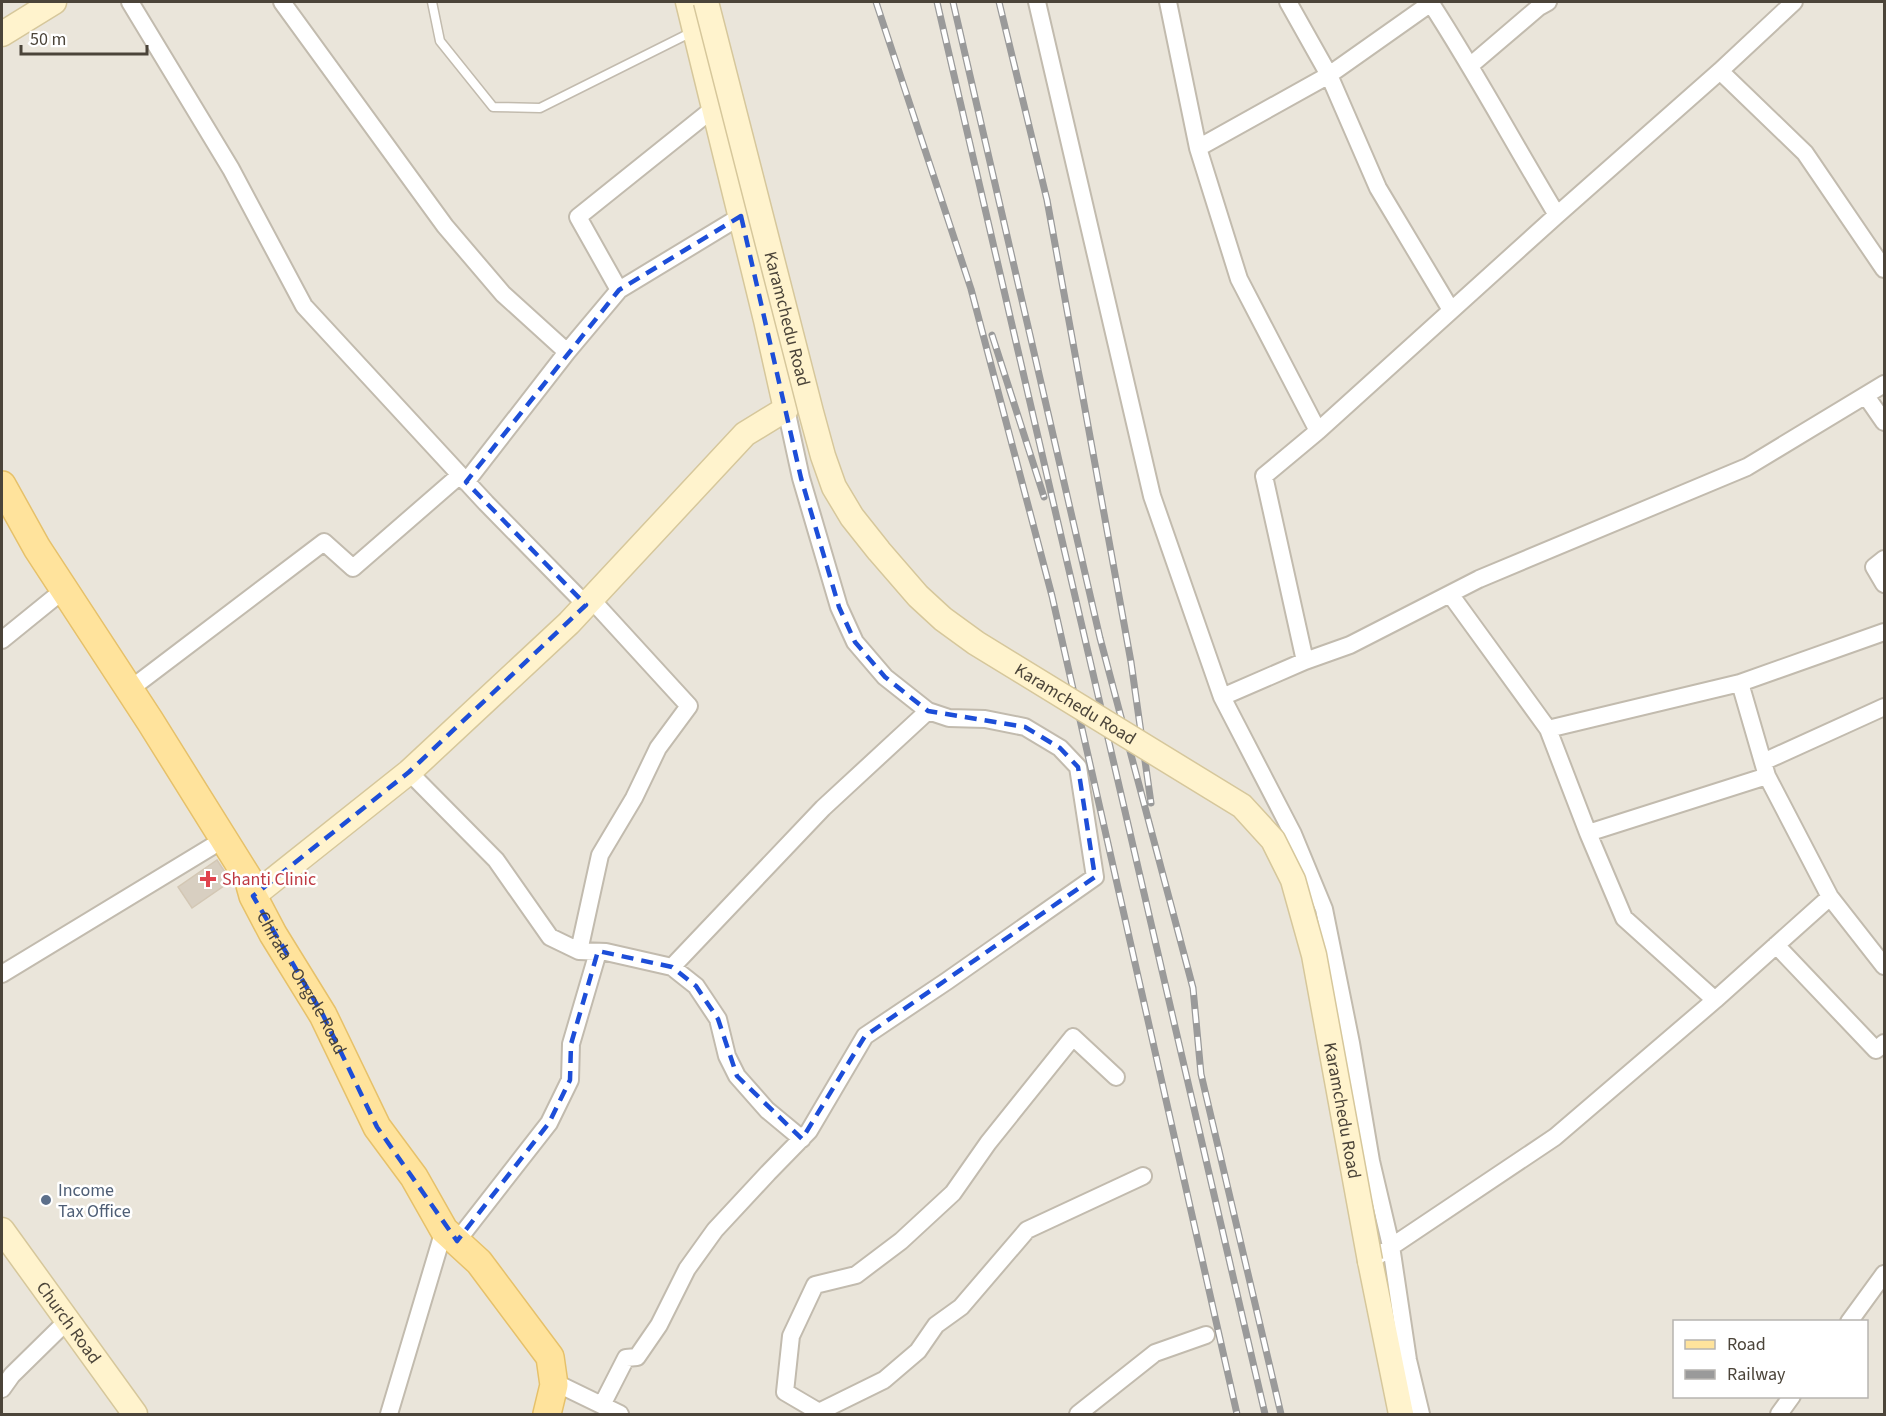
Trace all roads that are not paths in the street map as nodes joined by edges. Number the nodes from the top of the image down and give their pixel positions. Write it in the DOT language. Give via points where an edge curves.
graph roads {
  1 [pos="54,2"];
  2 [pos="130,2"];
  3 [pos="282,2"];
  4 [pos="432,2"];
  5 [pos="688,2"];
  6 [pos="706,2"];
  7 [pos="1037,2"];
  8 [pos="1288,2"];
  9 [pos="1431,2"];
  10 [pos="1548,2"];
  11 [pos="1794,2"];
  12 [pos="1173,4"];
  13 [pos="694,31"];
  14 [pos="2,34"];
  15 [pos="1471,65"];
  16 [pos="1720,71"];
  17 [pos="1329,75"];
  18 [pos="714,108"];
  19 [pos="1198,148"];
  20 [pos="1557,215"];
  21 [pos="741,216"];
  22 [pos="1884,269"];
  23 [pos="619,290"];
  24 [pos="1451,310"];
  25 [pos="567,352"];
  26 [pos="1884,384"];
  27 [pos="1866,396"];
  28 [pos="786,408"];
  29 [pos="1884,422"];
  30 [pos="1318,431"];
  31 [pos="463,478"];
  32 [pos="2,485"];
  33 [pos="2,508"];
  34 [pos="1884,559"];
  35 [pos="1884,584"];
  36 [pos="1450,594"];
  37 [pos="56,597"];
  38 [pos="589,602"];
  39 [pos="1884,632"];
  40 [pos="2,640"];
  41 [pos="1305,661"];
  42 [pos="1740,683"];
  43 [pos="129,690"];
  44 [pos="1222,697"];
  45 [pos="1884,707"];
  46 [pos="928,711"];
  47 [pos="1548,729"];
  48 [pos="1765,769"];
  49 [pos="408,772"];
  50 [pos="1588,833"];
  51 [pos="211,847"];
  52 [pos="253,896"];
  53 [pos="1830,897"];
  54 [pos="1776,945"];
  55 [pos="579,951"];
  56 [pos="598,952"];
  57 [pos="1884,966"];
  58 [pos="672,967"];
  59 [pos="2,974"];
  60 [pos="1715,1000"];
  61 [pos="1884,1043"];
  62 [pos="1116,1077"];
  63 [pos="801,1139"];
  64 [pos="1143,1176"];
  65 [pos="2,1230"];
  66 [pos="450,1236"];
  67 [pos="1391,1246"];
  68 [pos="1370,1261"];
  69 [pos="1884,1274"];
  70 [pos="1850,1320"];
  71 [pos="67,1321"];
  72 [pos="1206,1335"];
  73 [pos="554,1382"];
  74 [pos="2,1389"];
  75 [pos="1791,1398"];
  76 [pos="602,1405"];
  77 [pos="818,1413"];
  78 [pos="135,1414"];
  79 [pos="389,1414"];
  80 [pos="547,1414"];
  81 [pos="620,1414"];
  82 [pos="1078,1414"];
  83 [pos="1401,1414"];
  84 [pos="1421,1414"];
  85 [pos="1779,1414"];
  1 -- 14 [label="street"];
  2 -- 31 [label="street" via="231,169 304,306"];
  3 -- 25 [label="street" via="445,226 503,294"];
  4 -- 13 [label="lane" via="440,41 493,107 540,108"];
  5 -- 13 [label="street"];
  6 -- 68 [label="street, Karamchedu Road, bridge" via="811,412 834,487 879,551 943,620 1242,806 1273,840 1293,880 1314,955"];
  7 -- 44 [label="street" via="1152,496"];
  8 -- 17 [label="street"];
  9 -- 15 [label="street"];
  9 -- 17 [label="street"];
  10 -- 15 [label="street"];
  11 -- 16 [label="street"];
  12 -- 19 [label="street"];
  13 -- 18 [label="street"];
  15 -- 20 [label="street"];
  16 -- 20 [label="street"];
  16 -- 22 [label="street" via="1805,153"];
  17 -- 19 [label="street"];
  17 -- 24 [label="street" via="1378,188"];
  18 -- 21 [label="street"];
  18 -- 23 [label="street" via="578,217"];
  19 -- 30 [label="street" via="1239,279"];
  20 -- 24 [label="street"];
  21 -- 23 [label="street"];
  21 -- 28 [label="street"];
  23 -- 25 [label="street"];
  24 -- 30 [label="street"];
  25 -- 31 [label="street"];
  26 -- 27 [label="street"];
  27 -- 29 [label="street"];
  27 -- 36 [label="street" via="1748,467"];
  28 -- 38 [label="street" via="745,434"];
  28 -- 46 [label="street" via="801,478 839,607 855,642 885,677"];
  30 -- 41 [label="street" via="1264,476"];
  31 -- 38 [label="street"];
  31 -- 43 [label="street" via="353,568 324,542"];
  32 -- 43 [label="main road, Chirala - Ongole Road" via="37,548"];
  33 -- 37 [label="main road"];
  34 -- 35 [label="street" via="1874,567"];
  36 -- 41 [label="street" via="1350,645"];
  36 -- 47 [label="street"];
  37 -- 40 [label="street"];
  37 -- 51 [label="main road"];
  38 -- 49 [label="street"];
  38 -- 55 [label="street" via="689,706 658,747 600,855"];
  39 -- 42 [label="street"];
  41 -- 44 [label="street"];
  42 -- 47 [label="street"];
  42 -- 48 [label="street"];
  43 -- 52 [label="main road, Chirala - Ongole Road" via="248,878"];
  44 -- 67 [label="street" via="1293,834 1323,909"];
  45 -- 48 [label="street"];
  46 -- 58 [label="street" via="823,808"];
  46 -- 63 [label="street" via="949,718 985,719 1025,727 1060,748 1078,767 1095,877 865,1036"];
  47 -- 50 [label="street"];
  48 -- 50 [label="street"];
  48 -- 53 [label="street"];
  49 -- 52 [label="street"];
  49 -- 55 [label="street" via="496,860 550,937"];
  50 -- 60 [label="street" via="1624,918"];
  51 -- 52 [label="main road" via="235,886"];
  51 -- 59 [label="street"];
  52 -- 66 [label="main road, Chirala - Ongole Road" via="323,1015 377,1127"];
  53 -- 54 [label="street"];
  53 -- 57 [label="street"];
  54 -- 60 [label="street"];
  54 -- 61 [label="street" via="1876,1050"];
  55 -- 56 [label="street"];
  56 -- 58 [label="street"];
  56 -- 66 [label="street" via="571,1044 570,1080 549,1123"];
  58 -- 63 [label="street" via="696,987 718,1019 727,1056 737,1076 767,1110"];
  60 -- 67 [label="street" via="1555,1137"];
  62 -- 77 [label="street" via="1073,1037 952,1193 901,1241 856,1275 815,1285 791,1336 784,1392"];
  63 -- 76 [label="street" via="715,1230 687,1269 659,1325 637,1357 626,1358"];
  64 -- 77 [label="street" via="1027,1230 961,1306 936,1325 918,1351 884,1380"];
  65 -- 71 [label="street, Church Road"];
  66 -- 73 [label="main road, Chirala - Ongole Road" via="479,1262 550,1357"];
  66 -- 79 [label="street"];
  67 -- 68 [label="street"];
  67 -- 84 [label="street" via="1408,1360"];
  68 -- 83 [label="street, Karamchedu Road"];
  69 -- 70 [label="street"];
  71 -- 74 [label="street"];
  71 -- 78 [label="street, Church Road"];
  72 -- 82 [label="street" via="1155,1353"];
  73 -- 76 [label="street"];
  73 -- 80 [label="main road, Chirala - Ongole Road"];
  75 -- 85 [label="street"];
  76 -- 81 [label="street"];
}
